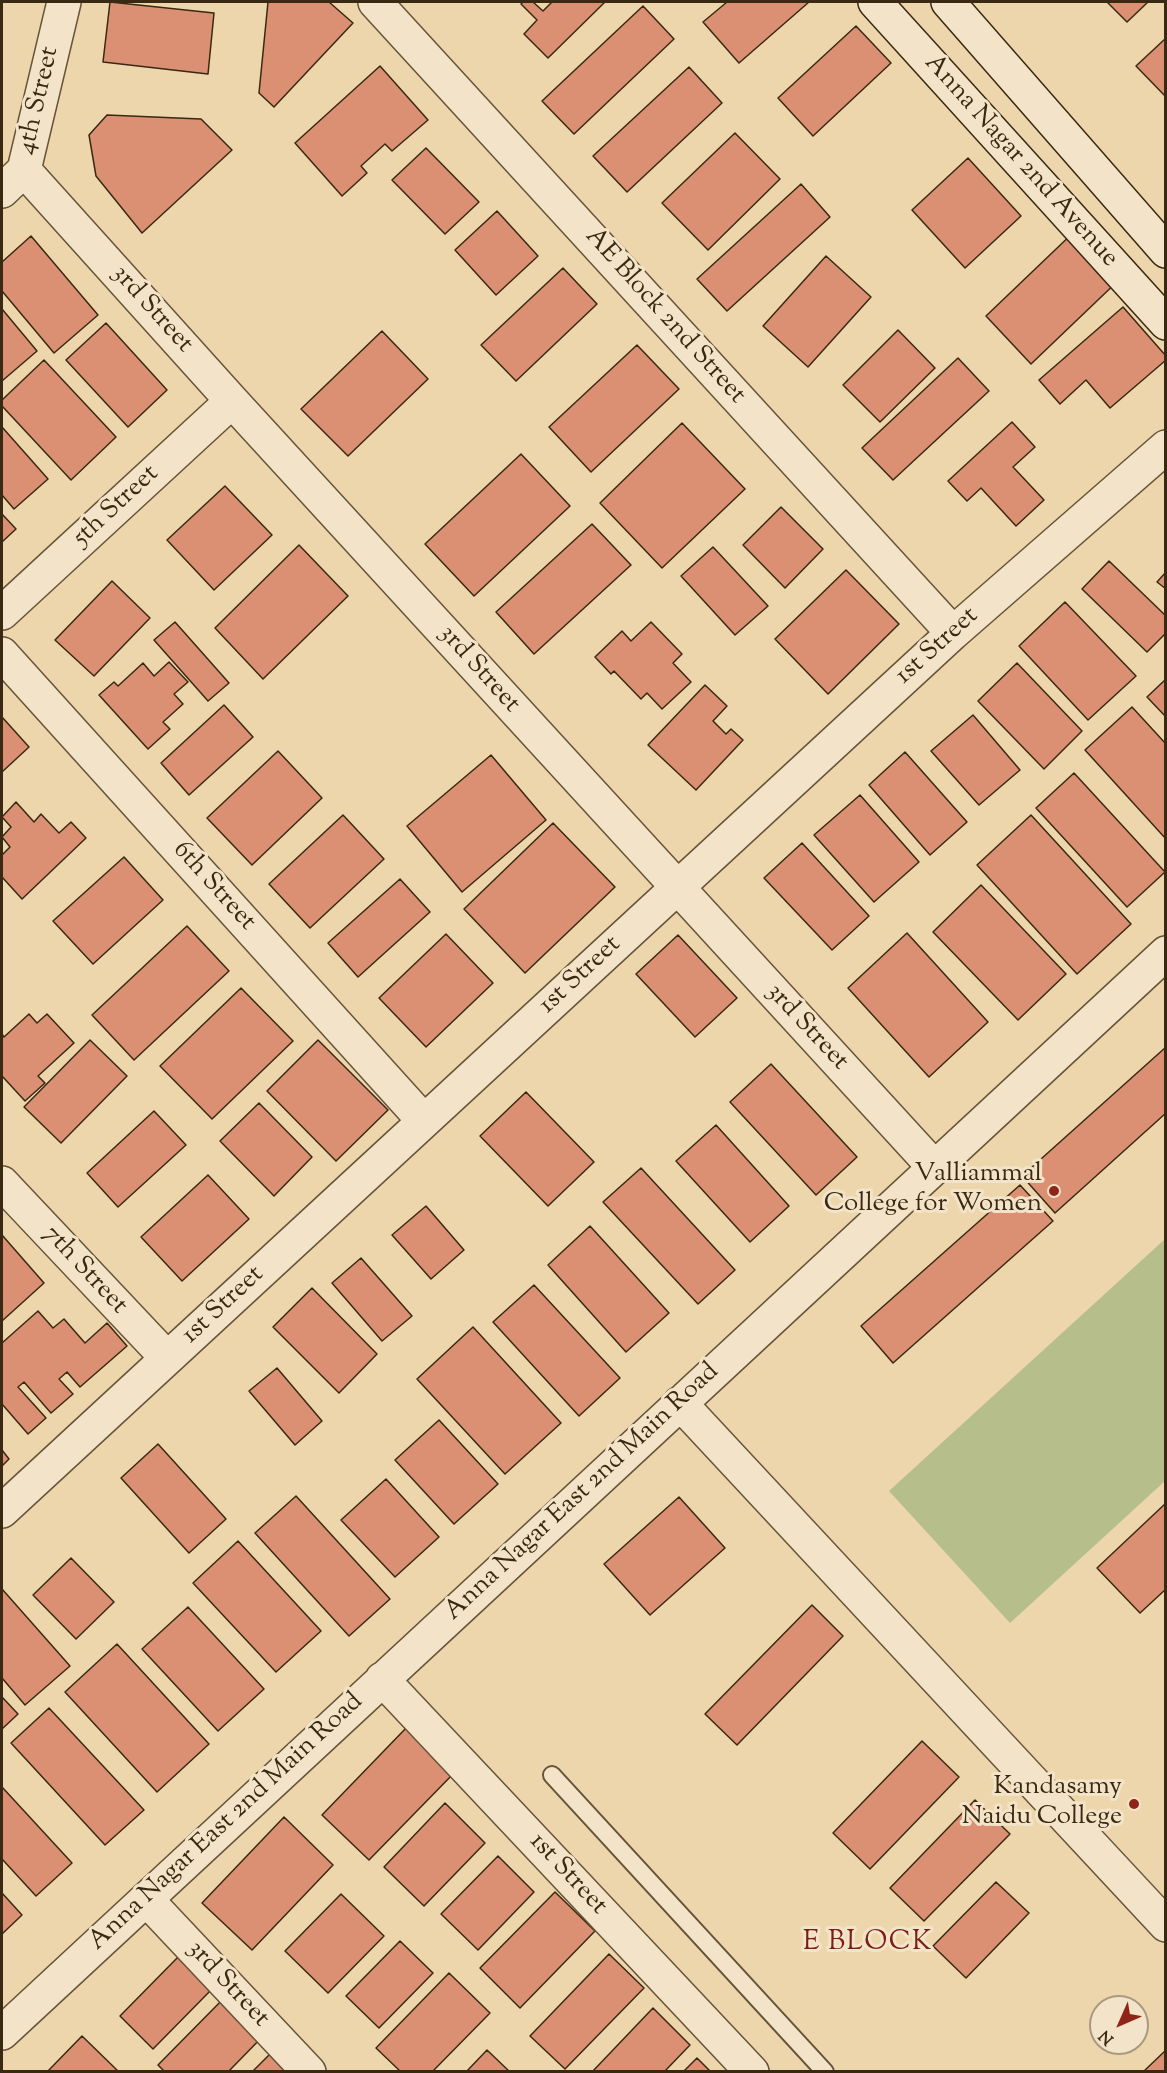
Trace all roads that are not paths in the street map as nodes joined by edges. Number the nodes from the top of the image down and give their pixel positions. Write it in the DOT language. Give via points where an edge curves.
graph roads {
  1 [pos="64,2"];
  2 [pos="375,2"];
  3 [pos="875,2"];
  4 [pos="948,2"];
  5 [pos="13,180"];
  6 [pos="1166,251"];
  7 [pos="1166,324"];
  8 [pos="232,401"];
  9 [pos="1166,447"];
  10 [pos="2,613"];
  11 [pos="953,633"];
  12 [pos="2,654"];
  13 [pos="677,888"];
  14 [pos="1166,953"];
  15 [pos="424,1120"];
  16 [pos="934,1167"];
  17 [pos="2,1184"];
  18 [pos="167,1358"];
  19 [pos="680,1403"];
  20 [pos="2,1511"];
  21 [pos="382,1679"];
  22 [pos="552,1775"];
  23 [pos="146,1899"];
  24 [pos="1166,1925"];
  25 [pos="2,2033"];
  26 [pos="309,2072"];
  27 [pos="752,2072"];
  28 [pos="825,2072"];
  1 -- 5 [label="street, 4th Street"];
  2 -- 11 [label="street, AE Block 2nd Street"];
  3 -- 7 [label="street, Anna Nagar 2nd Avenue"];
  4 -- 6 [label="street, Anna Nagar 2nd Avenue"];
  5 -- 8 [label="street, 3rd Street"];
  8 -- 10 [label="street, 5th Street"];
  8 -- 13 [label="street, 3rd Street"];
  9 -- 11 [label="street, 1st Street"];
  11 -- 13 [label="street, 1st Street"];
  12 -- 15 [label="street, 6th Street"];
  13 -- 15 [label="street, 1st Street"];
  13 -- 16 [label="street, 3rd Street"];
  14 -- 16 [label="street, Anna Nagar East 2nd Main Road"];
  15 -- 18 [label="street, 1st Street"];
  16 -- 19 [label="street, Anna Nagar East 2nd Main Road"];
  17 -- 18 [label="street, 7th Street"];
  18 -- 20 [label="street, 1st Street"];
  19 -- 21 [label="street, Anna Nagar East 2nd Main Road"];
  19 -- 24 [label="street"];
  21 -- 23 [label="street, Anna Nagar East 2nd Main Road"];
  21 -- 27 [label="street, 1st Street"];
  22 -- 28 [label="lane"];
  23 -- 25 [label="street, Anna Nagar East 2nd Main Road"];
  23 -- 26 [label="street, 3rd Street"];
}
